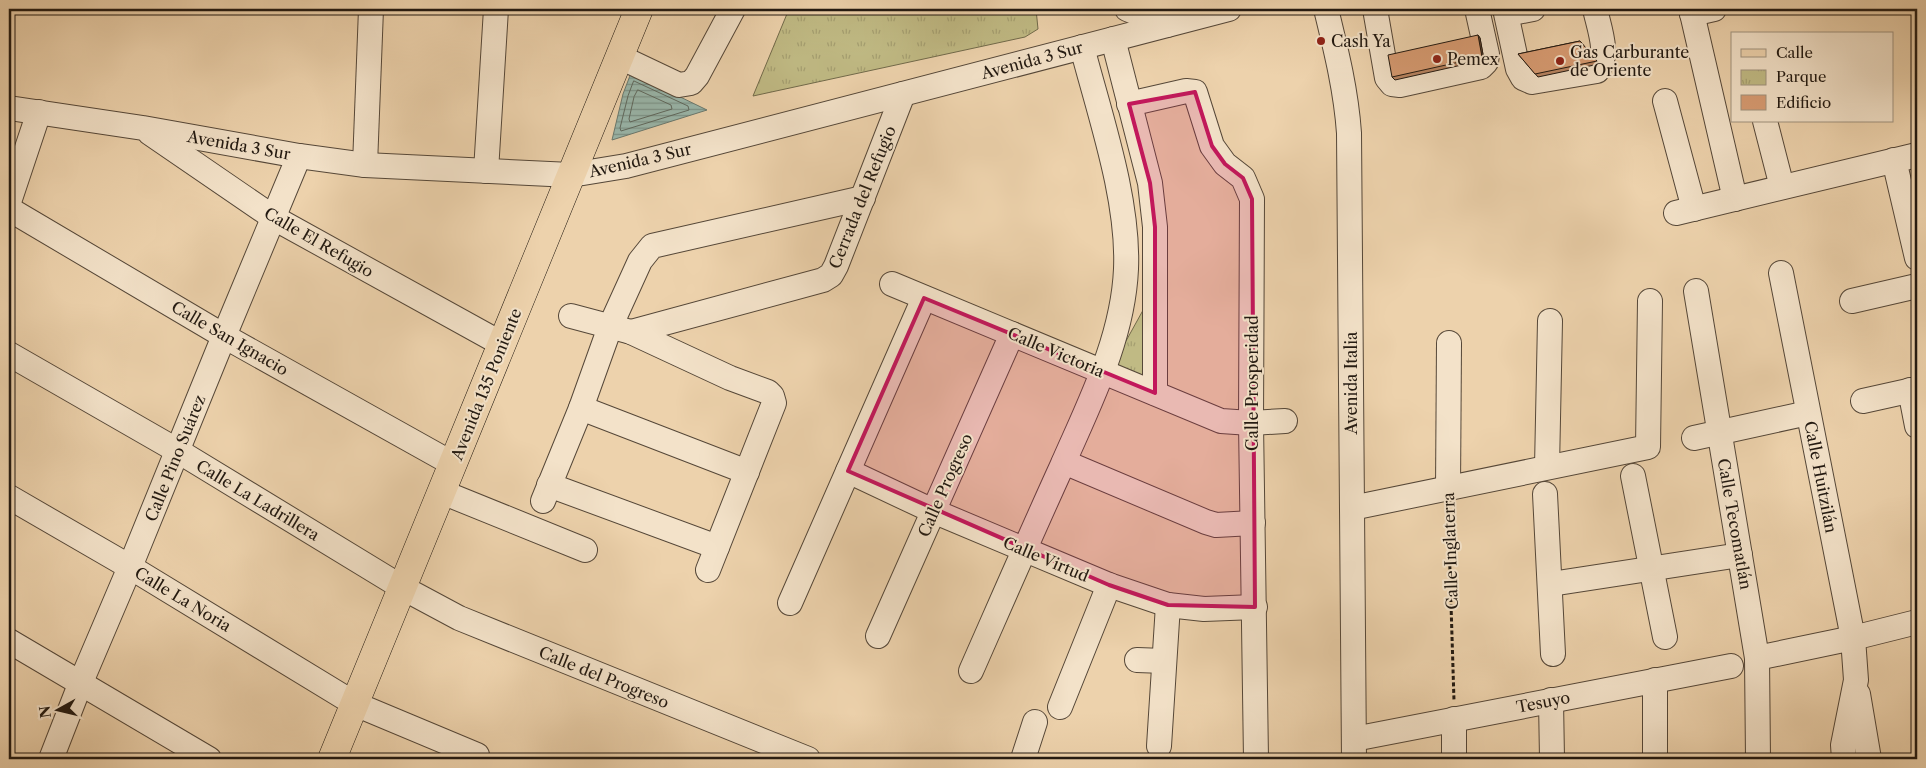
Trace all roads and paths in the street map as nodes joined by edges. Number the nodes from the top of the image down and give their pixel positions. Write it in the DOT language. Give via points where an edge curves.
graph roads {
  1 [pos="371,9"];
  2 [pos="496,9"];
  3 [pos="639,9"];
  4 [pos="733,9"];
  5 [pos="1126,9"];
  6 [pos="1229,9"];
  7 [pos="1326,9"];
  8 [pos="1375,9"];
  9 [pos="1477,9"];
  10 [pos="1533,9"];
  11 [pos="1595,9"];
  12 [pos="1699,10"];
  13 [pos="1506,12"];
  14 [pos="1167,25"];
  15 [pos="1113,39"];
  16 [pos="1082,47"];
  17 [pos="620,57"];
  18 [pos="903,94"];
  19 [pos="1665,101"];
  20 [pos="1128,104"];
  21 [pos="9,108"];
  22 [pos="38,112"];
  23 [pos="1766,122"];
  24 [pos="143,128"];
  25 [pos="1917,155"];
  26 [pos="300,156"];
  27 [pos="1894,160"];
  28 [pos="365,165"];
  29 [pos="486,172"];
  30 [pos="571,175"];
  31 [pos="1782,187"];
  32 [pos="863,198"];
  33 [pos="1735,199"];
  34 [pos="9,202"];
  35 [pos="9,209"];
  36 [pos="274,218"];
  37 [pos="1917,258"];
  38 [pos="1781,273"];
  39 [pos="892,284"];
  40 [pos="1917,286"];
  41 [pos="1696,291"];
  42 [pos="924,298"];
  43 [pos="1156,298"];
  44 [pos="1124,300"];
  45 [pos="1650,301"];
  46 [pos="1852,301"];
  47 [pos="571,316"];
  48 [pos="1550,322"];
  49 [pos="621,330"];
  50 [pos="1012,334"];
  51 [pos="224,336"];
  52 [pos="1450,342"];
  53 [pos="502,344"];
  54 [pos="9,354"];
  55 [pos="1103,372"];
  56 [pos="1914,389"];
  57 [pos="1155,393"];
  58 [pos="1863,401"];
  59 [pos="581,408"];
  60 [pos="1808,413"];
  61 [pos="1285,421"];
  62 [pos="1251,423"];
  63 [pos="1917,426"];
  64 [pos="1719,432"];
  65 [pos="1694,438"];
  66 [pos="178,451"];
  67 [pos="1064,462"];
  68 [pos="453,464"];
  69 [pos="1546,467"];
  70 [pos="848,471"];
  71 [pos="747,472"];
  72 [pos="1633,476"];
  73 [pos="1448,489"];
  74 [pos="442,492"];
  75 [pos="1546,494"];
  76 [pos="9,497"];
  77 [pos="1352,508"];
  78 [pos="933,511"];
  79 [pos="1253,523"];
  80 [pos="717,547"];
  81 [pos="585,550"];
  82 [pos="1025,550"];
  83 [pos="1740,555"];
  84 [pos="130,567"];
  85 [pos="1653,568"];
  86 [pos="708,570"];
  87 [pos="1551,584"];
  88 [pos="1109,586"];
  89 [pos="402,588"];
  90 [pos="790,603"];
  91 [pos="1168,605"];
  92 [pos="1255,607"];
  93 [pos="1917,622"];
  94 [pos="878,636"];
  95 [pos="1666,637"];
  96 [pos="1853,638"];
  97 [pos="9,641"];
  98 [pos="1553,654"];
  99 [pos="1757,658"];
  100 [pos="1137,660"];
  101 [pos="1164,662"];
  102 [pos="1731,666"];
  103 [pos="971,671"];
  104 [pos="1654,680"];
  105 [pos="1856,680"];
  106 [pos="80,682"];
  107 [pos="1550,700"];
  108 [pos="355,704"];
  109 [pos="1060,707"];
  110 [pos="1454,719"];
  111 [pos="1035,722"];
  112 [pos="1159,746"];
  113 [pos="1354,749"];
  114 [pos="477,755"];
  115 [pos="51,759"];
  116 [pos="209,759"];
  117 [pos="332,759"];
  118 [pos="808,759"];
  119 [pos="1023,759"];
  120 [pos="1256,759"];
  121 [pos="1454,759"];
  122 [pos="1552,759"];
  123 [pos="1655,759"];
  124 [pos="1758,759"];
  125 [pos="1844,759"];
  126 [pos="1869,759"];
  1 -- 28 [label="street"];
  2 -- 29 [label="street"];
  3 -- 17 [label="main road, Avenida 135 Poniente"];
  4 -- 17 [label="street" via="691,83 679,85"];
  5 -- 14 [label="street"];
  6 -- 14 [label="street, Avenida 3 Sur"];
  7 -- 77 [label="street, Avenida Italia" via="1340,64 1349,133"];
  8 -- 9 [label="street" via="1387,78 1392,84 1400,85 1481,67 1487,54"];
  10 -- 13 [label="street"];
  11 -- 13 [label="street" via="1604,55 1603,64 1597,71 1532,82 1523,78 1518,69"];
  12 -- 33 [label="street"];
  14 -- 15 [label="street, Avenida 3 Sur"];
  15 -- 16 [label="street, Avenida 3 Sur"];
  15 -- 20 [label="street"];
  16 -- 18 [label="street, Avenida 3 Sur"];
  16 -- 44 [label="street" via="1119,189 1126,268"];
  17 -- 30 [label="main road, Avenida 135 Poniente"];
  18 -- 30 [label="street, Avenida 3 Sur" via="626,166"];
  18 -- 32 [label="street, Cerrada del Refugio"];
  19 -- 33 [label="street" via="1685,211"];
  20 -- 43 [label="street" via="1150,183 1155,227"];
  20 -- 62 [label="street, Calle Prosperidad" via="1186,91 1195,92 1212,146 1224,164 1243,178 1248,188 1252,199"];
  21 -- 22 [label="street, Avenida 3 Sur"];
  22 -- 24 [label="street, Avenida 3 Sur"];
  22 -- 34 [label="street"];
  23 -- 31 [label="street"];
  24 -- 26 [label="street, Avenida 3 Sur"];
  24 -- 36 [label="street, Calle El Refugio"];
  25 -- 27 [label="street"];
  26 -- 28 [label="street, Avenida 3 Sur"];
  26 -- 36 [label="street, Calle Pino Suárez"];
  27 -- 31 [label="street"];
  27 -- 37 [label="street"];
  28 -- 29 [label="street, Avenida 3 Sur"];
  29 -- 30 [label="street, Avenida 3 Sur"];
  30 -- 53 [label="main road, Avenida 135 Poniente"];
  31 -- 33 [label="street"];
  32 -- 49 [label="street, Cerrada del Refugio" via="836,266 823,280"];
  32 -- 49 [label="street" via="652,246 640,261"];
  35 -- 51 [label="street, Calle San Ignacio"];
  36 -- 51 [label="street, Calle Pino Suárez"];
  36 -- 53 [label="street, Calle El Refugio"];
  38 -- 60 [label="street, Calle Huitzilán"];
  39 -- 42 [label="street, Calle Victoria"];
  40 -- 46 [label="street"];
  41 -- 64 [label="street, Calle Tecomatlán"];
  42 -- 50 [label="street, Calle Victoria"];
  42 -- 70 [label="street"];
  43 -- 44 [label="street"];
  43 -- 57 [label="street"];
  44 -- 55 [label="street"];
  45 -- 69 [label="street" via="1648,447"];
  47 -- 49 [label="street"];
  48 -- 69 [label="street"];
  49 -- 59 [label="street"];
  49 -- 71 [label="street" via="772,396 774,402"];
  50 -- 55 [label="street, Calle Victoria"];
  50 -- 78 [label="street, Calle Progreso"];
  51 -- 66 [label="street, Calle Pino Suárez"];
  51 -- 68 [label="street, Calle San Ignacio"];
  52 -- 73 [label="street, Calle Inglaterra"];
  53 -- 68 [label="main road, Avenida 135 Poniente"];
  54 -- 66 [label="street, Calle La Ladrillera"];
  55 -- 57 [label="street, Calle Victoria"];
  55 -- 67 [label="street"];
  56 -- 58 [label="street"];
  56 -- 63 [label="street"];
  57 -- 62 [label="street, Calle Victoria" via="1220,421"];
  59 -- 71 [label="street"];
  59 -- 80 [label="street" via="546,493"];
  60 -- 64 [label="street"];
  60 -- 96 [label="street, Calle Huitzilán"];
  61 -- 62 [label="street"];
  62 -- 79 [label="street, Calle Prosperidad"];
  64 -- 65 [label="street"];
  64 -- 83 [label="street, Calle Tecomatlán"];
  66 -- 84 [label="street, Calle Pino Suárez"];
  66 -- 89 [label="street, Calle La Ladrillera"];
  67 -- 79 [label="street" via="1206,522 1216,525"];
  67 -- 82 [label="street"];
  68 -- 74 [label="main road, Avenida 135 Poniente"];
  69 -- 73 [label="street"];
  70 -- 78 [label="street, Calle Virtud"];
  70 -- 90 [label="street"];
  71 -- 80 [label="street"];
  72 -- 85 [label="street"];
  73 -- 77 [label="street"];
  73 -- 110 [label="path, Calle Inglaterra"];
  74 -- 81 [label="street"];
  74 -- 89 [label="main road, Avenida 135 Poniente"];
  75 -- 87 [label="street"];
  76 -- 84 [label="street, Calle La Noria"];
  77 -- 113 [label="street, Avenida Italia"];
  78 -- 82 [label="street, Calle Virtud"];
  78 -- 94 [label="street, Calle Progreso"];
  79 -- 92 [label="street, Calle Prosperidad"];
  80 -- 86 [label="street"];
  82 -- 88 [label="street, Calle Virtud"];
  82 -- 103 [label="street"];
  83 -- 85 [label="street"];
  83 -- 99 [label="street, Calle Tecomatlán"];
  84 -- 106 [label="street, Calle Pino Suárez"];
  84 -- 108 [label="street, Calle La Noria"];
  85 -- 87 [label="street"];
  85 -- 95 [label="street"];
  87 -- 98 [label="street"];
  88 -- 91 [label="street, Calle Virtud"];
  88 -- 109 [label="street"];
  89 -- 108 [label="main road, Avenida 135 Poniente"];
  89 -- 118 [label="street, Calle del Progreso" via="459,618"];
  91 -- 92 [label="street, Calle Virtud" via="1204,609"];
  91 -- 101 [label="street"];
  92 -- 120 [label="street, Calle Prosperidad"];
  93 -- 96 [label="street"];
  96 -- 99 [label="street"];
  96 -- 105 [label="street, Calle Huitzilán"];
  97 -- 106 [label="street"];
  99 -- 124 [label="street, Calle Tecomatlán"];
  100 -- 101 [label="street"];
  101 -- 112 [label="street"];
  102 -- 104 [label="street, Tesuyo"];
  104 -- 107 [label="street, Tesuyo"];
  104 -- 123 [label="street"];
  105 -- 125 [label="street, Calle Huitzilán" via="1846,729"];
  105 -- 126 [label="street, Calle Huitzilán"];
  106 -- 115 [label="street, Calle Pino Suárez"];
  106 -- 116 [label="street"];
  107 -- 110 [label="street, Tesuyo"];
  107 -- 122 [label="street"];
  108 -- 114 [label="street, Calle La Noria"];
  108 -- 117 [label="main road, Avenida 135 Poniente"];
  110 -- 113 [label="street, Tesuyo"];
  110 -- 121 [label="street"];
  111 -- 119 [label="street"];
}
